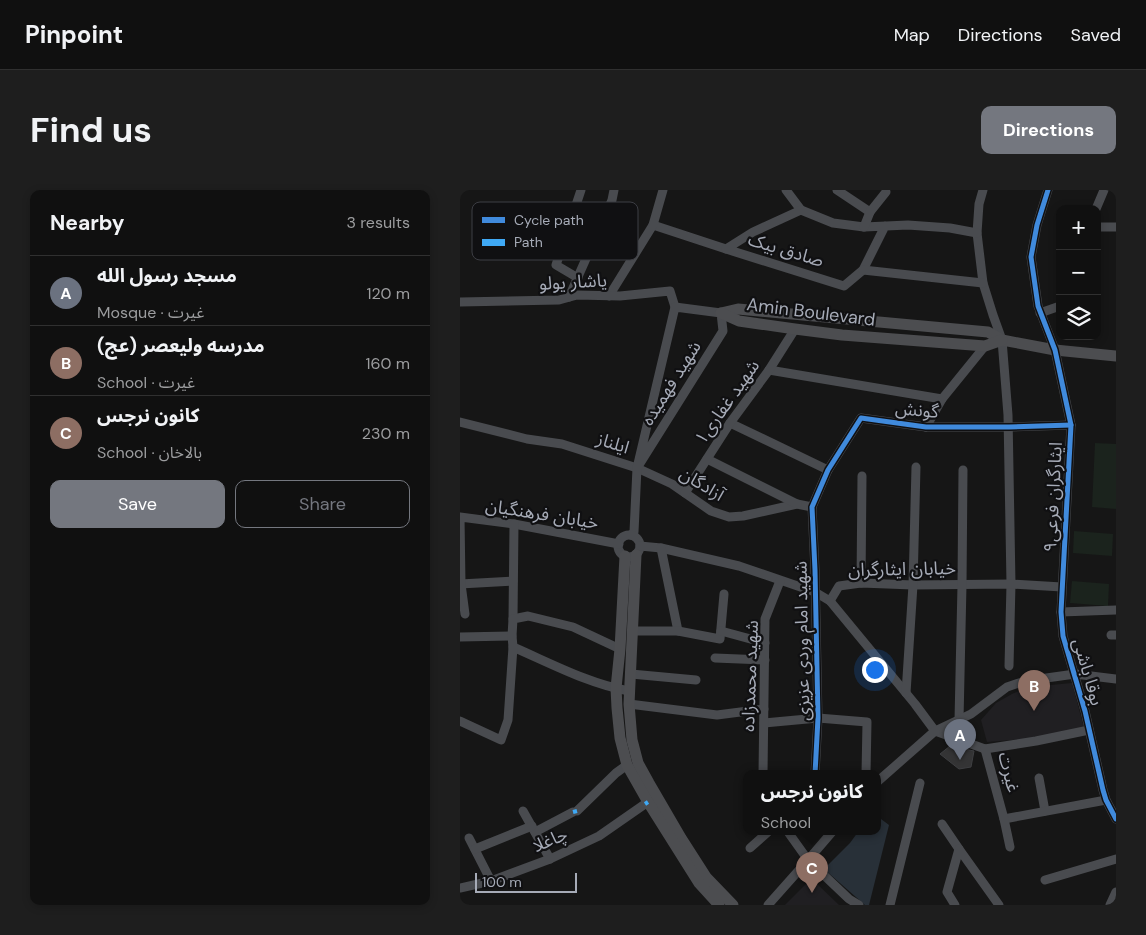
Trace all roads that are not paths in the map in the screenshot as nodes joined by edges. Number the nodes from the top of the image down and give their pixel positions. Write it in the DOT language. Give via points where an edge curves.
graph roads {
  1 [pos="580,190"];
  2 [pos="663,190"];
  3 [pos="786,190"];
  4 [pos="837,190"];
  5 [pos="983,190"];
  6 [pos="1048,190"];
  7 [pos="1104,190"];
  8 [pos="886,191"];
  9 [pos="576,202"];
  10 [pos="1098,205"];
  11 [pos="801,210"];
  12 [pos="870,212"];
  13 [pos="653,225"];
  14 [pos="885,226"];
  15 [pos="864,227"];
  16 [pos="1101,227"];
  17 [pos="1116,228"];
  18 [pos="977,233"];
  19 [pos="726,248"];
  20 [pos="638,249"];
  21 [pos="558,260"];
  22 [pos="586,260"];
  23 [pos="631,260"];
  24 [pos="863,270"];
  25 [pos="578,278"];
  26 [pos="983,283"];
  27 [pos="609,296"];
  28 [pos="570,297"];
  29 [pos="460,302"];
  30 [pos="675,307"];
  31 [pos="1056,307"];
  32 [pos="721,313"];
  33 [pos="1040,313"];
  34 [pos="795,329"];
  35 [pos="1002,340"];
  36 [pos="985,346"];
  37 [pos="1055,350"];
  38 [pos="1116,356"];
  39 [pos="770,370"];
  40 [pos="942,399"];
  41 [pos="460,422"];
  42 [pos="730,423"];
  43 [pos="1071,425"];
  44 [pos="926,427"];
  45 [pos="1009,427"];
  46 [pos="707,459"];
  47 [pos="916,467"];
  48 [pos="636,468"];
  49 [pos="828,470"];
  50 [pos="964,470"];
  51 [pos="862,476"];
  52 [pos="685,493"];
  53 [pos="797,504"];
  54 [pos="812,506"];
  55 [pos="460,517"];
  56 [pos="514,524"];
  57 [pos="631,535"];
  58 [pos="619,544"];
  59 [pos="661,548"];
  60 [pos="633,552"];
  61 [pos="513,581"];
  62 [pos="780,581"];
  63 [pos="861,583"];
  64 [pos="461,584"];
  65 [pos="1011,584"];
  66 [pos="913,585"];
  67 [pos="962,585"];
  68 [pos="1062,587"];
  69 [pos="815,592"];
  70 [pos="724,594"];
  71 [pos="830,601"];
  72 [pos="1116,610"];
  73 [pos="1061,612"];
  74 [pos="465,614"];
  75 [pos="513,619"];
  76 [pos="678,631"];
  77 [pos="721,631"];
  78 [pos="632,632"];
  79 [pos="512,636"];
  80 [pos="460,637"];
  81 [pos="765,643"];
  82 [pos="513,647"];
  83 [pos="620,649"];
  84 [pos="715,658"];
  85 [pos="765,660"];
  86 [pos="1009,666"];
  87 [pos="630,674"];
  88 [pos="1074,674"];
  89 [pos="1116,679"];
  90 [pos="696,680"];
  91 [pos="616,688"];
  92 [pos="629,691"];
  93 [pos="906,693"];
  94 [pos="628,704"];
  95 [pos="764,709"];
  96 [pos="818,718"];
  97 [pos="959,720"];
  98 [pos="460,721"];
  99 [pos="764,723"];
  100 [pos="1089,730"];
  101 [pos="935,731"];
  102 [pos="985,749"];
  103 [pos="627,765"];
  104 [pos="763,770"];
  105 [pos="815,770"];
  106 [pos="866,770"];
  107 [pos="881,778"];
  108 [pos="1039,778"];
  109 [pos="920,783"];
  110 [pos="1106,800"];
  111 [pos="645,804"];
  112 [pos="523,810"];
  113 [pos="1045,811"];
  114 [pos="1004,819"];
  115 [pos="1116,819"];
  116 [pos="942,824"];
  117 [pos="534,829"];
  118 [pos="765,835"];
  119 [pos="790,835"];
  120 [pos="829,835"];
  121 [pos="469,838"];
  122 [pos="1010,847"];
  123 [pos="750,848"];
  124 [pos="475,849"];
  125 [pos="960,849"];
  126 [pos="1116,858"];
  127 [pos="550,859"];
  128 [pos="808,860"];
  129 [pos="1046,880"];
  130 [pos="491,881"];
  131 [pos="460,888"];
  132 [pos="1116,892"];
  133 [pos="719,905"];
  134 [pos="733,905"];
  135 [pos="768,905"];
  136 [pos="859,905"];
  137 [pos="890,905"];
  138 [pos="955,905"];
  139 [pos="999,905"];
  140 [pos="1110,905"];
  1 -- 9 [label="street"];
  2 -- 13 [label="street"];
  3 -- 11 [label="street"];
  4 -- 12 [label="street"];
  5 -- 18 [label="street"];
  6 -- 33 [label="street, ایثارگران فرعی۹" via="1031,257"];
  7 -- 10 [label="street"];
  8 -- 12 [label="street"];
  11 -- 15 [label="street" via="832,223"];
  11 -- 19 [label="street, صادق بیک"];
  12 -- 15 [label="street"];
  13 -- 19 [label="street"];
  13 -- 20 [label="street"];
  14 -- 15 [label="street"];
  14 -- 18 [label="street" via="950,228"];
  14 -- 24 [label="street, صادق بیک"];
  16 -- 17 [label="street"];
  18 -- 26 [label="street"];
  19 -- 24 [label="street, صادق بیک" via="844,286"];
  21 -- 25 [label="street" via="556,266"];
  22 -- 25 [label="street"];
  23 -- 27 [label="street"];
  24 -- 26 [label="street"];
  25 -- 28 [label="street"];
  26 -- 35 [label="street"];
  27 -- 28 [label="street, یاشار یولو"];
  27 -- 30 [label="street, یاشار یولو" via="670,291"];
  28 -- 29 [label="street, یاشار یولو"];
  30 -- 32 [label="street"];
  30 -- 48 [label="street, ایلناز"];
  31 -- 33 [label="street"];
  32 -- 34 [label="main road, Amin Boulevard" via="739,321"];
  32 -- 35 [label="main road, Amin Boulevard" via="738,308 835,317 988,332"];
  32 -- 48 [label="street, شهید فهمیده" via="723,331"];
  33 -- 37 [label="street, ایثارگران فرعی۹"];
  34 -- 36 [label="main road, Amin Boulevard"];
  34 -- 39 [label="street, شهید غفاری۱"];
  35 -- 36 [label="main road, Amin Boulevard"];
  35 -- 37 [label="main road, Amin Boulevard"];
  35 -- 45 [label="street"];
  36 -- 40 [label="street"];
  37 -- 38 [label="main road, Amin Boulevard"];
  37 -- 43 [label="street, ایثارگران فرعی۹"];
  39 -- 40 [label="street"];
  39 -- 42 [label="street, شهید غفاری۱"];
  40 -- 44 [label="street"];
  41 -- 48 [label="street, ایلناز" via="562,444"];
  42 -- 46 [label="street, شهید غفاری۱"];
  42 -- 49 [label="street"];
  43 -- 45 [label="street, گونش"];
  43 -- 68 [label="street, ایثارگران فرعی۹"];
  44 -- 45 [label="street, گونش"];
  44 -- 49 [label="street, گونش" via="861,418"];
  45 -- 65 [label="street"];
  46 -- 52 [label="street, شهید غفاری۱"];
  46 -- 53 [label="street"];
  47 -- 66 [label="street"];
  48 -- 52 [label="street, آزادگان"];
  48 -- 57 [label="street" via="634,532"];
  49 -- 54 [label="street, گونش"];
  50 -- 67 [label="street"];
  51 -- 63 [label="street"];
  52 -- 53 [label="street, آزادگان" via="711,511 729,517"];
  53 -- 54 [label="street, آزادگان"];
  54 -- 69 [label="street, شهید امام وردی عزیزی"];
  55 -- 56 [label="street, خیابان فرهنگیان"];
  55 -- 64 [label="street"];
  56 -- 58 [label="street, خیابان فرهنگیان"];
  56 -- 61 [label="street"];
  57 -- 58 [label="street" via="624,537"];
  57 -- 60 [label="street" via="638,539"];
  58 -- 60 [label="street" via="620,552"];
  59 -- 60 [label="street"];
  59 -- 62 [label="street" via="739,566"];
  59 -- 76 [label="street"];
  60 -- 78 [label="main road"];
  60 -- 83 [label="main road"];
  61 -- 64 [label="street"];
  61 -- 75 [label="street"];
  62 -- 69 [label="street"];
  62 -- 81 [label="street, شهید محمدزاده" via="765,619"];
  63 -- 66 [label="street, خیابان ایثارگران"];
  63 -- 71 [label="street, خیابان ایثارگران" via="839,586"];
  64 -- 74 [label="street"];
  65 -- 67 [label="street, خیابان ایثارگران"];
  65 -- 68 [label="street, خیابان ایثارگران"];
  65 -- 86 [label="street"];
  66 -- 67 [label="street, خیابان ایثارگران"];
  66 -- 93 [label="street"];
  67 -- 97 [label="street"];
  68 -- 73 [label="street, بوقا باشی"];
  69 -- 71 [label="street"];
  69 -- 96 [label="street, شهید امام وردی عزیزی"];
  70 -- 77 [label="street"];
  71 -- 93 [label="street"];
  72 -- 73 [label="street"];
  73 -- 88 [label="street, بوقا باشی" via="1063,636"];
  75 -- 79 [label="street"];
  75 -- 83 [label="street" via="528,616 573,628"];
  76 -- 77 [label="street" via="720,640"];
  76 -- 78 [label="street"];
  77 -- 81 [label="street"];
  78 -- 87 [label="main road"];
  79 -- 80 [label="street"];
  79 -- 82 [label="street"];
  81 -- 85 [label="street, شهید محمدزاده"];
  82 -- 91 [label="street"];
  82 -- 98 [label="street" via="508,720 501,740"];
  83 -- 91 [label="main road"];
  84 -- 85 [label="street"];
  85 -- 95 [label="street, شهید محمدزاده"];
  87 -- 90 [label="street"];
  87 -- 92 [label="main road"];
  88 -- 89 [label="street"];
  88 -- 97 [label="street" via="1025,680 1007,687"];
  88 -- 100 [label="street, بوقا باشی"];
  91 -- 92 [label="street"];
  91 -- 103 [label="main road" via="620,738"];
  92 -- 94 [label="main road"];
  93 -- 101 [label="street"];
  94 -- 95 [label="street" via="717,715"];
  94 -- 134 [label="main road" via="638,763 706,877"];
  95 -- 99 [label="street, شهید محمدزاده"];
  96 -- 99 [label="street"];
  96 -- 105 [label="street, شهید امام وردی عزیزی"];
  96 -- 106 [label="street" via="867,722"];
  97 -- 101 [label="street"];
  99 -- 104 [label="street, شهید محمدزاده"];
  100 -- 102 [label="street, غیرت"];
  100 -- 110 [label="street, بوقا باشی"];
  101 -- 102 [label="street"];
  101 -- 107 [label="street"];
  102 -- 114 [label="street, غیرت"];
  103 -- 117 [label="street" via="575,812"];
  103 -- 133 [label="main road" via="699,883"];
  108 -- 113 [label="street"];
  109 -- 137 [label="street"];
  110 -- 113 [label="street"];
  110 -- 115 [label="street, بوقا باشی"];
  111 -- 127 [label="street, چاغلا" via="599,836"];
  112 -- 117 [label="street"];
  113 -- 114 [label="street"];
  114 -- 122 [label="street, غیرت"];
  116 -- 125 [label="street"];
  117 -- 124 [label="street"];
  117 -- 127 [label="street"];
  118 -- 123 [label="street"];
  119 -- 128 [label="street"];
  120 -- 128 [label="street"];
  121 -- 124 [label="street"];
  124 -- 130 [label="street"];
  125 -- 138 [label="street" via="947,892"];
  125 -- 139 [label="street"];
  126 -- 129 [label="street"];
  127 -- 130 [label="street, چاغلا"];
  128 -- 135 [label="street"];
  128 -- 136 [label="street"];
  130 -- 131 [label="street, چاغلا"];
  132 -- 140 [label="street"];
}
